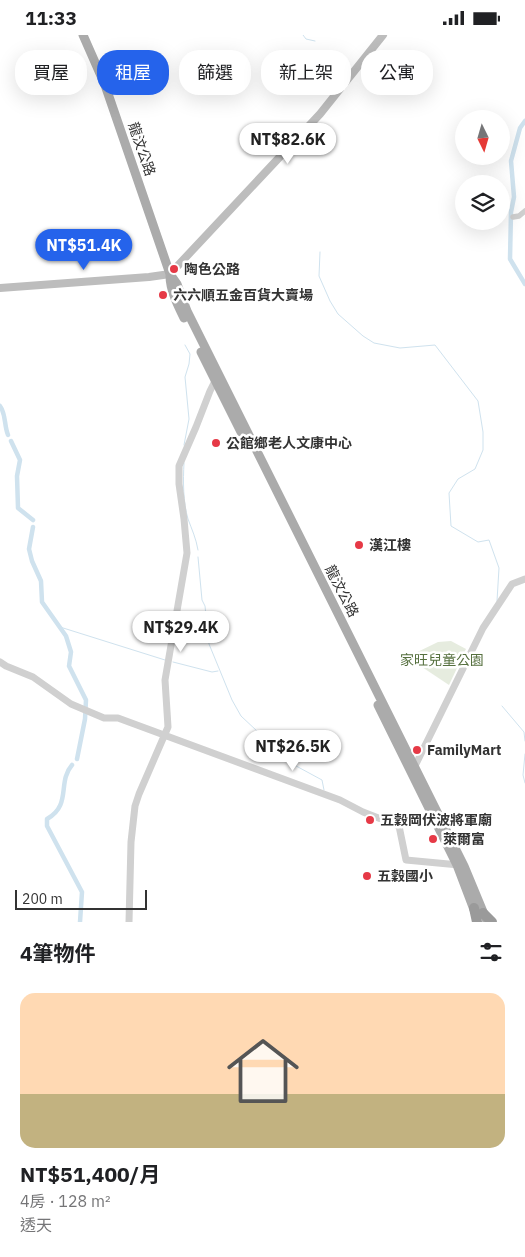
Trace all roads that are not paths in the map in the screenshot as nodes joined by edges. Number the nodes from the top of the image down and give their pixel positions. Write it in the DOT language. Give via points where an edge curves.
graph roads {
  1 [pos="83,35"];
  2 [pos="383,35"];
  3 [pos="525,211"];
  4 [pos="513,217"];
  5 [pos="170,274"];
  6 [pos="0,288"];
  7 [pos="218,379"];
  8 [pos="525,579"];
  9 [pos="0,662"];
  10 [pos="165,736"];
  11 [pos="413,770"];
  12 [pos="461,865"];
  13 [pos="480,917"];
  14 [pos="129,922"];
  15 [pos="492,922"];
  1 -- 5 [label="main road, 龍汶公路" via="105,85"];
  2 -- 5 [label="main road" via="320,114"];
  3 -- 4 [label="street"];
  5 -- 6 [label="main road"];
  5 -- 7 [label="main road, 龍汶公路" via="181,313"];
  7 -- 10 [label="street" via="179,466 187,553 166,680 168,727"];
  7 -- 11 [label="main road, 龍汶公路"];
  8 -- 11 [label="street" via="512,585 483,628"];
  9 -- 10 [label="street" via="33,677 71,704 104,718 118,718"];
  10 -- 12 [label="street" via="340,800 399,826 406,860"];
  10 -- 14 [label="street" via="135,806"];
  11 -- 12 [label="main road, 龍汶公路"];
  12 -- 13 [label="main road, 龍汶公路"];
  13 -- 15 [label="highway"];
}
